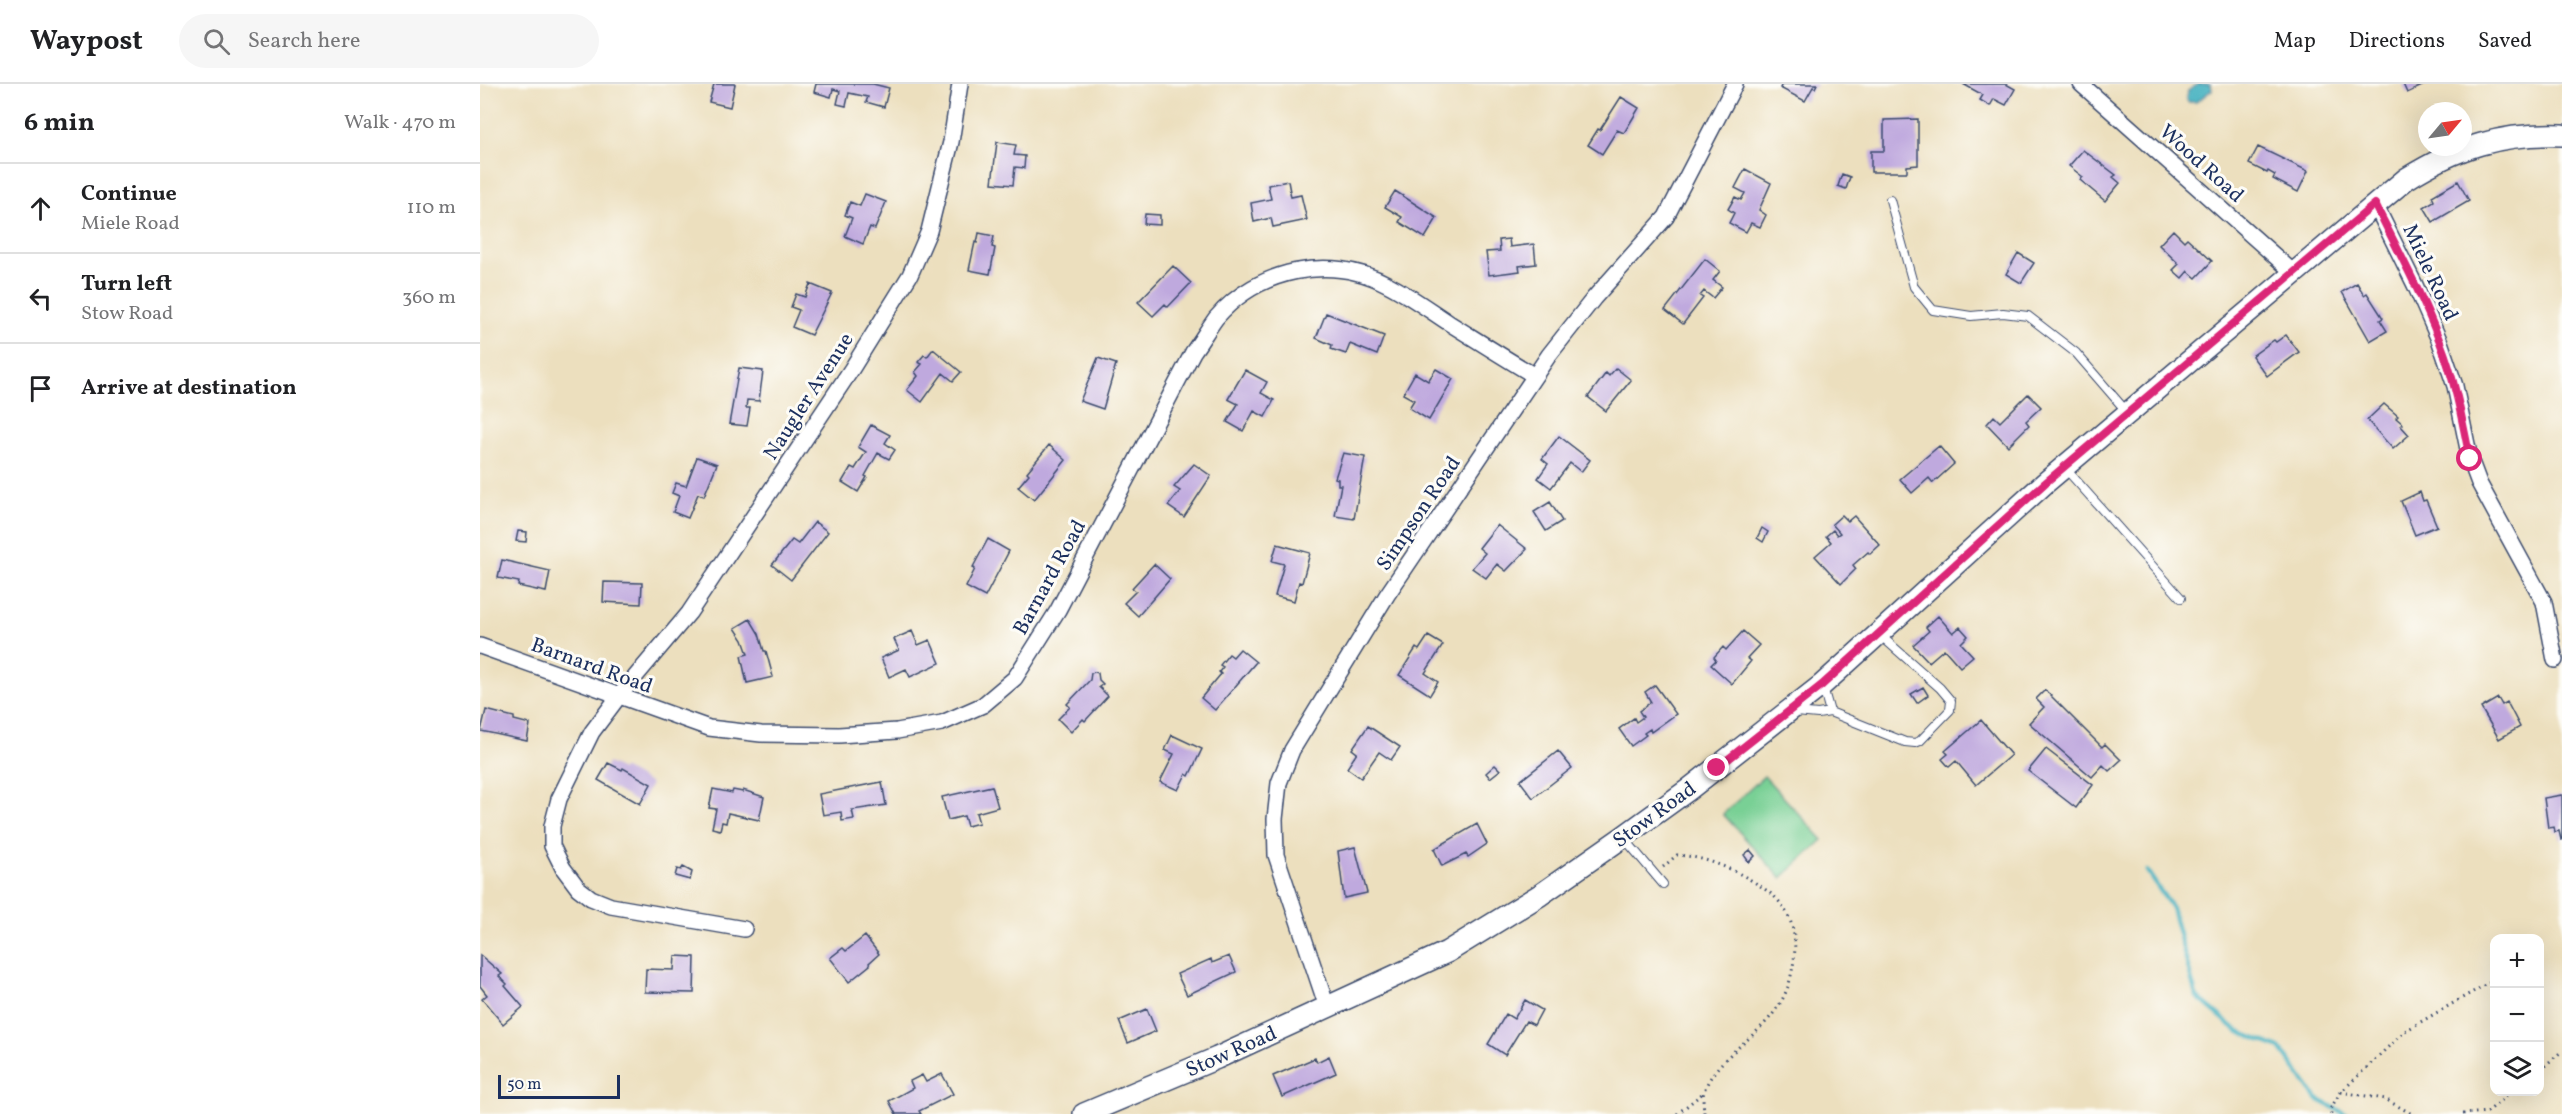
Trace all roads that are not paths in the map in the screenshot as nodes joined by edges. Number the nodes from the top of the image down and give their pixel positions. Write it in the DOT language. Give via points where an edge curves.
graph roads {
  1 [pos="960,84"];
  2 [pos="1735,84"];
  3 [pos="2081,84"];
  4 [pos="2562,135"];
  5 [pos="1890,200"];
  6 [pos="2375,204"];
  7 [pos="2294,273"];
  8 [pos="1535,376"];
  9 [pos="2128,413"];
  10 [pos="2064,467"];
  11 [pos="2181,598"];
  12 [pos="1880,635"];
  13 [pos="480,646"];
  14 [pos="2555,660"];
  15 [pos="1822,685"];
  16 [pos="618,696"];
  17 [pos="1789,711"];
  18 [pos="1830,712"];
  19 [pos="1623,837"];
  20 [pos="1663,884"];
  21 [pos="744,929"];
  22 [pos="1327,1007"];
  23 [pos="1084,1114"];
  1 -- 16 [label="street, Naugler Avenue" via="951,142 929,231 910,274 851,370 689,613"];
  2 -- 8 [label="street, Simpson Road" via="1666,217 1576,319"];
  3 -- 7 [label="street, Wood Road"];
  4 -- 6 [label="street, Stow Road" via="2505,137 2470,146 2436,160"];
  5 -- 9 [label="lane" via="1914,287 1934,310 1971,316 2028,316 2076,353"];
  6 -- 7 [label="street, Stow Road"];
  6 -- 14 [label="street, Miele Road" via="2440,342 2479,483 2544,602"];
  7 -- 9 [label="street, Stow Road"];
  8 -- 16 [label="street, Barnard Road" via="1386,284 1352,272 1323,268 1270,278 1245,293 1217,318 1193,352 1058,610 1015,678 983,705 942,723 897,731 783,734 709,728"];
  8 -- 22 [label="street, Simpson Road" via="1367,626 1292,750 1279,783 1276,855"];
  9 -- 10 [label="street, Stow Road"];
  10 -- 11 [label="lane"];
  10 -- 12 [label="street, Stow Road"];
  12 -- 15 [label="street, Stow Road"];
  12 -- 18 [label="lane" via="1940,688 1951,701 1950,710 1915,744"];
  13 -- 16 [label="street, Barnard Road"];
  15 -- 17 [label="street, Stow Road"];
  15 -- 18 [label="lane"];
  16 -- 21 [label="street, Naugler Avenue" via="592,732 559,799 552,846 563,868 578,888 611,906"];
  17 -- 18 [label="lane"];
  17 -- 19 [label="street, Stow Road"];
  19 -- 20 [label="lane"];
  19 -- 22 [label="street, Stow Road" via="1448,952"];
  22 -- 23 [label="street, Stow Road"];
}
